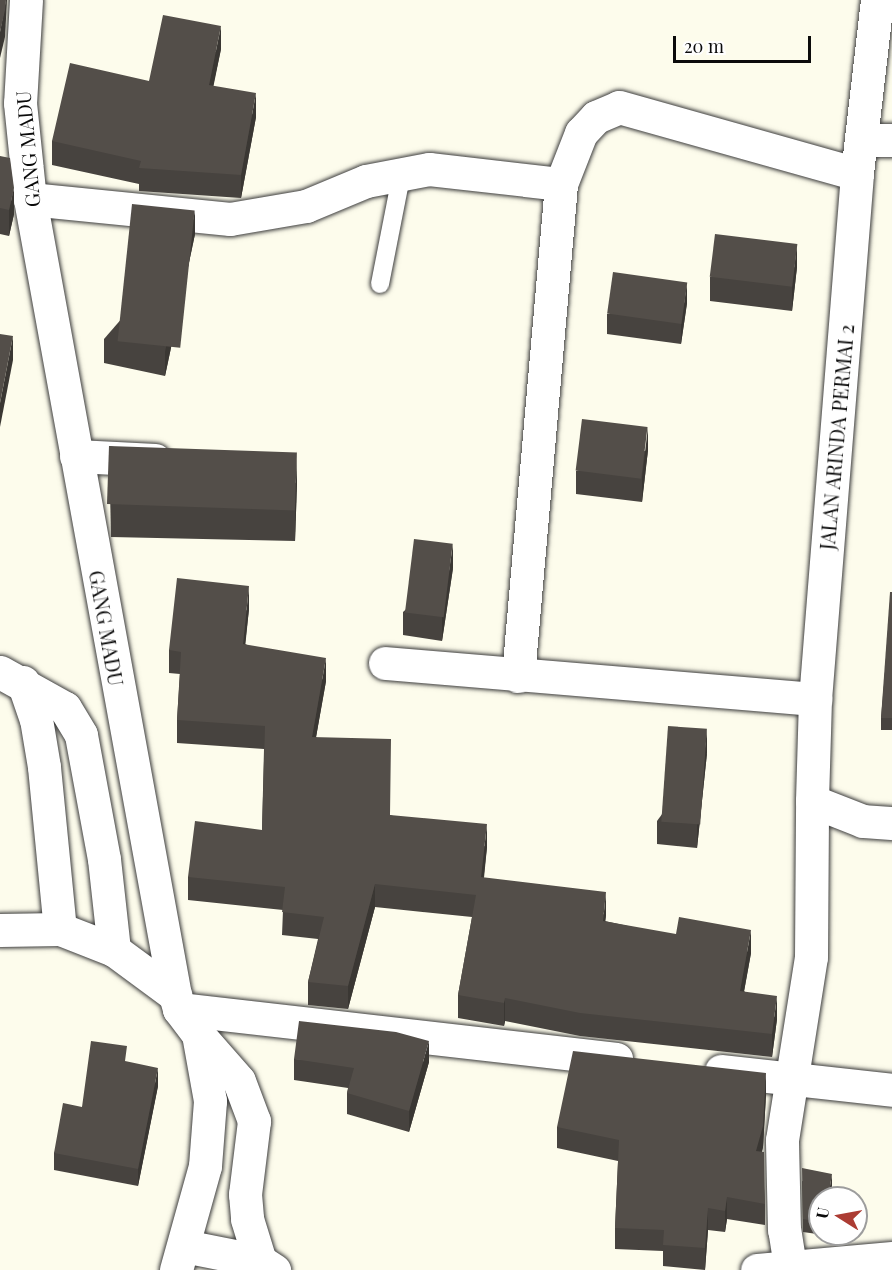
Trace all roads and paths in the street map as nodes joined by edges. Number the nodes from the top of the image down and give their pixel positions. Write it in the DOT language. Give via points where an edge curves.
graph roads {
  1 [pos="26,0"];
  2 [pos="877,0"];
  3 [pos="876,140"];
  4 [pos="402,172"];
  5 [pos="857,174"];
  6 [pos="561,184"];
  7 [pos="30,199"];
  8 [pos="380,284"];
  9 [pos="76,456"];
  10 [pos="187,461"];
  11 [pos="385,663"];
  12 [pos="518,676"];
  13 [pos="12,677"];
  14 [pos="815,699"];
  15 [pos="812,801"];
  16 [pos="892,823"];
  17 [pos="60,929"];
  18 [pos="0,930"];
  19 [pos="114,950"];
  20 [pos="184,1013"];
  21 [pos="641,1062"];
  22 [pos="687,1067"];
  23 [pos="790,1078"];
  24 [pos="892,1090"];
  25 [pos="180,1258"];
  26 [pos="892,1258"];
  27 [pos="267,1266"];
  28 [pos="777,1268"];
  1 -- 7 [label="street, GANG MADU" via="20,103"];
  2 -- 3 [label="street, JALAN ARINDA PERMAI 2"];
  3 -- 5 [label="street, JALAN ARINDA PERMAI 2"];
  4 -- 6 [label="street" via="463,171"];
  4 -- 7 [label="street" via="366,181 306,206 230,219"];
  4 -- 8 [label="lane"];
  5 -- 6 [label="street" via="619,107 596,117 581,133"];
  5 -- 14 [label="street, JALAN ARINDA PERMAI 2"];
  6 -- 12 [label="street"];
  7 -- 9 [label="street, GANG MADU"];
  9 -- 10 [label="street"];
  9 -- 20 [label="street, GANG MADU"];
  11 -- 12 [label="street"];
  12 -- 14 [label="street"];
  13 -- 17 [label="street" via="36,719"];
  13 -- 19 [label="street" via="65,708 81,735 104,859"];
  14 -- 15 [label="street, JALAN ARINDA PERMAI 2"];
  15 -- 16 [label="street" via="863,821"];
  15 -- 23 [label="street, JALAN ARINDA PERMAI 2" via="811,957"];
  17 -- 18 [label="street"];
  17 -- 19 [label="street"];
  19 -- 20 [label="street"];
  20 -- 21 [label="street"];
  20 -- 25 [label="street, GANG MADU" via="210,1101 205,1166"];
  20 -- 27 [label="street" via="239,1081 254,1121 245,1194 247,1219"];
  22 -- 23 [label="street"];
  23 -- 24 [label="street"];
  23 -- 28 [label="street, JALAN ARINDA PERMAI 2" via="782,1140 783,1230"];
  25 -- 27 [label="street"];
  26 -- 28 [label="street"];
}
